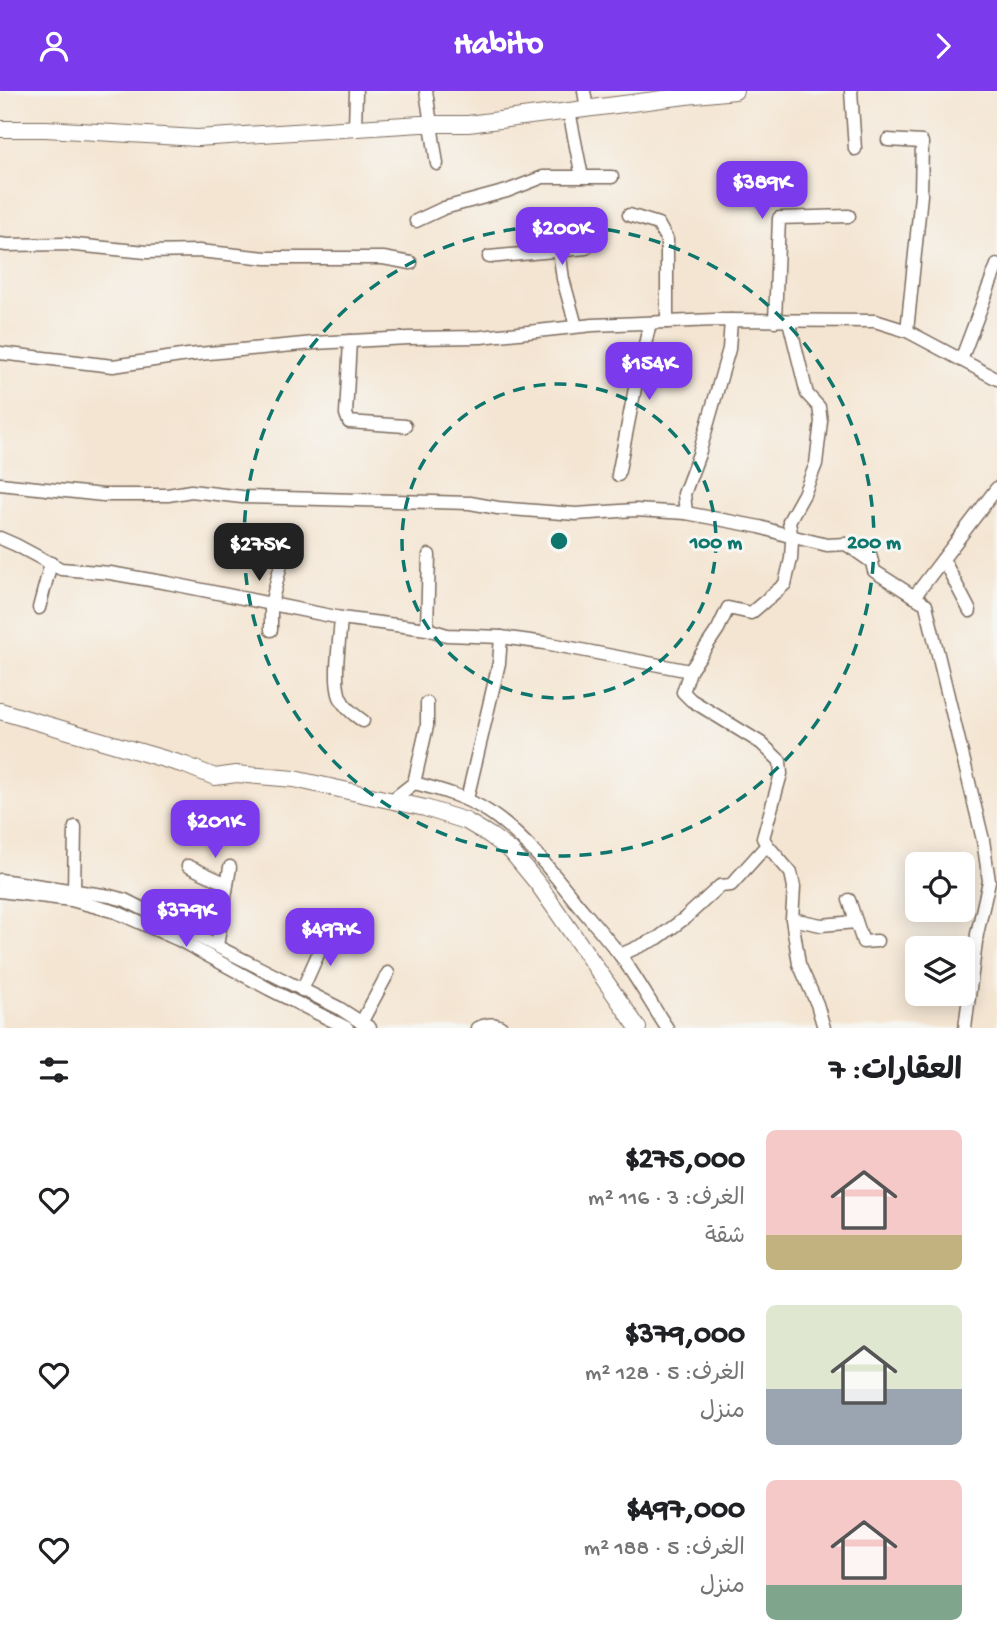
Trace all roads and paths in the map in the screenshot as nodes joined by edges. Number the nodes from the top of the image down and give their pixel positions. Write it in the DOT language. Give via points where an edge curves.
graph roads {
  1 [pos="356,91"];
  2 [pos="426,91"];
  3 [pos="584,91"];
  4 [pos="736,91"];
  5 [pos="851,91"];
  6 [pos="587,109"];
  7 [pos="569,111"];
  8 [pos="431,124"];
  9 [pos="0,129"];
  10 [pos="355,129"];
  11 [pos="888,140"];
  12 [pos="855,149"];
  13 [pos="437,165"];
  14 [pos="582,177"];
  15 [pos="612,177"];
  16 [pos="599,212"];
  17 [pos="629,215"];
  18 [pos="849,216"];
  19 [pos="416,221"];
  20 [pos="0,243"];
  21 [pos="559,250"];
  22 [pos="489,257"];
  23 [pos="411,263"];
  24 [pos="997,265"];
  25 [pos="731,320"];
  26 [pos="775,321"];
  27 [pos="789,321"];
  28 [pos="667,322"];
  29 [pos="650,323"];
  30 [pos="576,326"];
  31 [pos="907,331"];
  32 [pos="350,341"];
  33 [pos="0,353"];
  34 [pos="961,360"];
  35 [pos="997,379"];
  36 [pos="405,426"];
  37 [pos="618,475"];
  38 [pos="0,484"];
  39 [pos="997,488"];
  40 [pos="686,513"];
  41 [pos="791,535"];
  42 [pos="0,538"];
  43 [pos="287,540"];
  44 [pos="429,555"];
  45 [pos="943,559"];
  46 [pos="51,563"];
  47 [pos="914,597"];
  48 [pos="271,604"];
  49 [pos="38,608"];
  50 [pos="970,611"];
  51 [pos="341,618"];
  52 [pos="427,629"];
  53 [pos="271,630"];
  54 [pos="501,637"];
  55 [pos="690,671"];
  56 [pos="427,703"];
  57 [pos="0,711"];
  58 [pos="363,722"];
  59 [pos="414,783"];
  60 [pos="467,799"];
  61 [pos="391,801"];
  62 [pos="75,827"];
  63 [pos="767,845"];
  64 [pos="188,866"];
  65 [pos="230,867"];
  66 [pos="0,880"];
  67 [pos="227,884"];
  68 [pos="0,891"];
  69 [pos="74,892"];
  70 [pos="849,900"];
  71 [pos="792,919"];
  72 [pos="856,922"];
  73 [pos="328,932"];
  74 [pos="877,941"];
  75 [pos="217,946"];
  76 [pos="620,955"];
  77 [pos="388,973"];
  78 [pos="302,990"];
  79 [pos="365,1025"];
  80 [pos="347,1028"];
  81 [pos="477,1028"];
  82 [pos="502,1028"];
  83 [pos="638,1028"];
  84 [pos="667,1028"];
  85 [pos="824,1028"];
  86 [pos="965,1028"];
  1 -- 10 [label="street"];
  2 -- 8 [label="street"];
  3 -- 6 [label="street"];
  4 -- 6 [label="street"];
  5 -- 12 [label="street"];
  6 -- 7 [label="street"];
  7 -- 8 [label="street"];
  7 -- 14 [label="street"];
  8 -- 10 [label="street"];
  8 -- 13 [label="street"];
  9 -- 10 [label="street" via="197,138"];
  11 -- 31 [label="street" via="922,142"];
  14 -- 15 [label="street"];
  14 -- 19 [label="street" via="543,177"];
  16 -- 21 [label="street" via="583,216 586,248"];
  17 -- 28 [label="street" via="658,224 667,240"];
  18 -- 26 [label="street" via="779,218"];
  20 -- 23 [label="street" via="266,258 383,258"];
  21 -- 22 [label="street"];
  21 -- 30 [label="street"];
  24 -- 34 [label="street"];
  25 -- 26 [label="street"];
  25 -- 28 [label="street"];
  25 -- 40 [label="street" via="729,349 684,494"];
  26 -- 27 [label="street"];
  27 -- 31 [label="street" via="875,321"];
  27 -- 41 [label="street" via="807,394 819,407 821,421 816,464 789,521"];
  28 -- 29 [label="street"];
  29 -- 30 [label="street"];
  29 -- 37 [label="street"];
  30 -- 32 [label="street" via="481,337"];
  31 -- 34 [label="street"];
  32 -- 33 [label="street" via="113,366"];
  32 -- 36 [label="street" via="349,422"];
  34 -- 35 [label="street"];
  38 -- 40 [label="street" via="103,495 191,491 242,497 470,503 576,514"];
  39 -- 45 [label="street"];
  40 -- 41 [label="street"];
  41 -- 47 [label="street" via="827,545 846,544 871,558 874,571"];
  41 -- 55 [label="street" via="785,584 751,613 728,608"];
  42 -- 46 [label="street"];
  43 -- 48 [label="street"];
  44 -- 52 [label="street"];
  45 -- 47 [label="street"];
  45 -- 50 [label="street"];
  46 -- 48 [label="street" via="61,569 110,573"];
  46 -- 49 [label="street"];
  47 -- 86 [label="street" via="930,607 989,881"];
  48 -- 51 [label="street"];
  48 -- 53 [label="street"];
  51 -- 52 [label="street"];
  51 -- 58 [label="street" via="340,699"];
  52 -- 54 [label="street" via="447,635"];
  54 -- 55 [label="street"];
  54 -- 60 [label="street"];
  55 -- 63 [label="street" via="683,691 780,761 781,774 763,838"];
  56 -- 59 [label="street" via="427,726"];
  57 -- 61 [label="street" via="215,777 236,774 294,779"];
  59 -- 60 [label="street"];
  59 -- 61 [label="street"];
  60 -- 76 [label="street" via="514,831"];
  61 -- 83 [label="street" via="466,821 511,851"];
  62 -- 69 [label="street"];
  63 -- 71 [label="street" via="791,873"];
  63 -- 76 [label="street" via="731,885 720,886 658,939"];
  64 -- 67 [label="street"];
  65 -- 67 [label="street"];
  66 -- 69 [label="street"];
  67 -- 75 [label="street"];
  68 -- 80 [label="street" via="71,900 116,912"];
  69 -- 75 [label="street" via="125,900"];
  70 -- 72 [label="street"];
  71 -- 72 [label="street" via="821,925"];
  71 -- 85 [label="street" via="799,964"];
  72 -- 74 [label="street" via="863,942"];
  73 -- 78 [label="street"];
  75 -- 78 [label="street"];
  76 -- 84 [label="street"];
  77 -- 79 [label="street"];
  78 -- 79 [label="street"];
  81 -- 82 [label="street" via="489,1024"];
}
